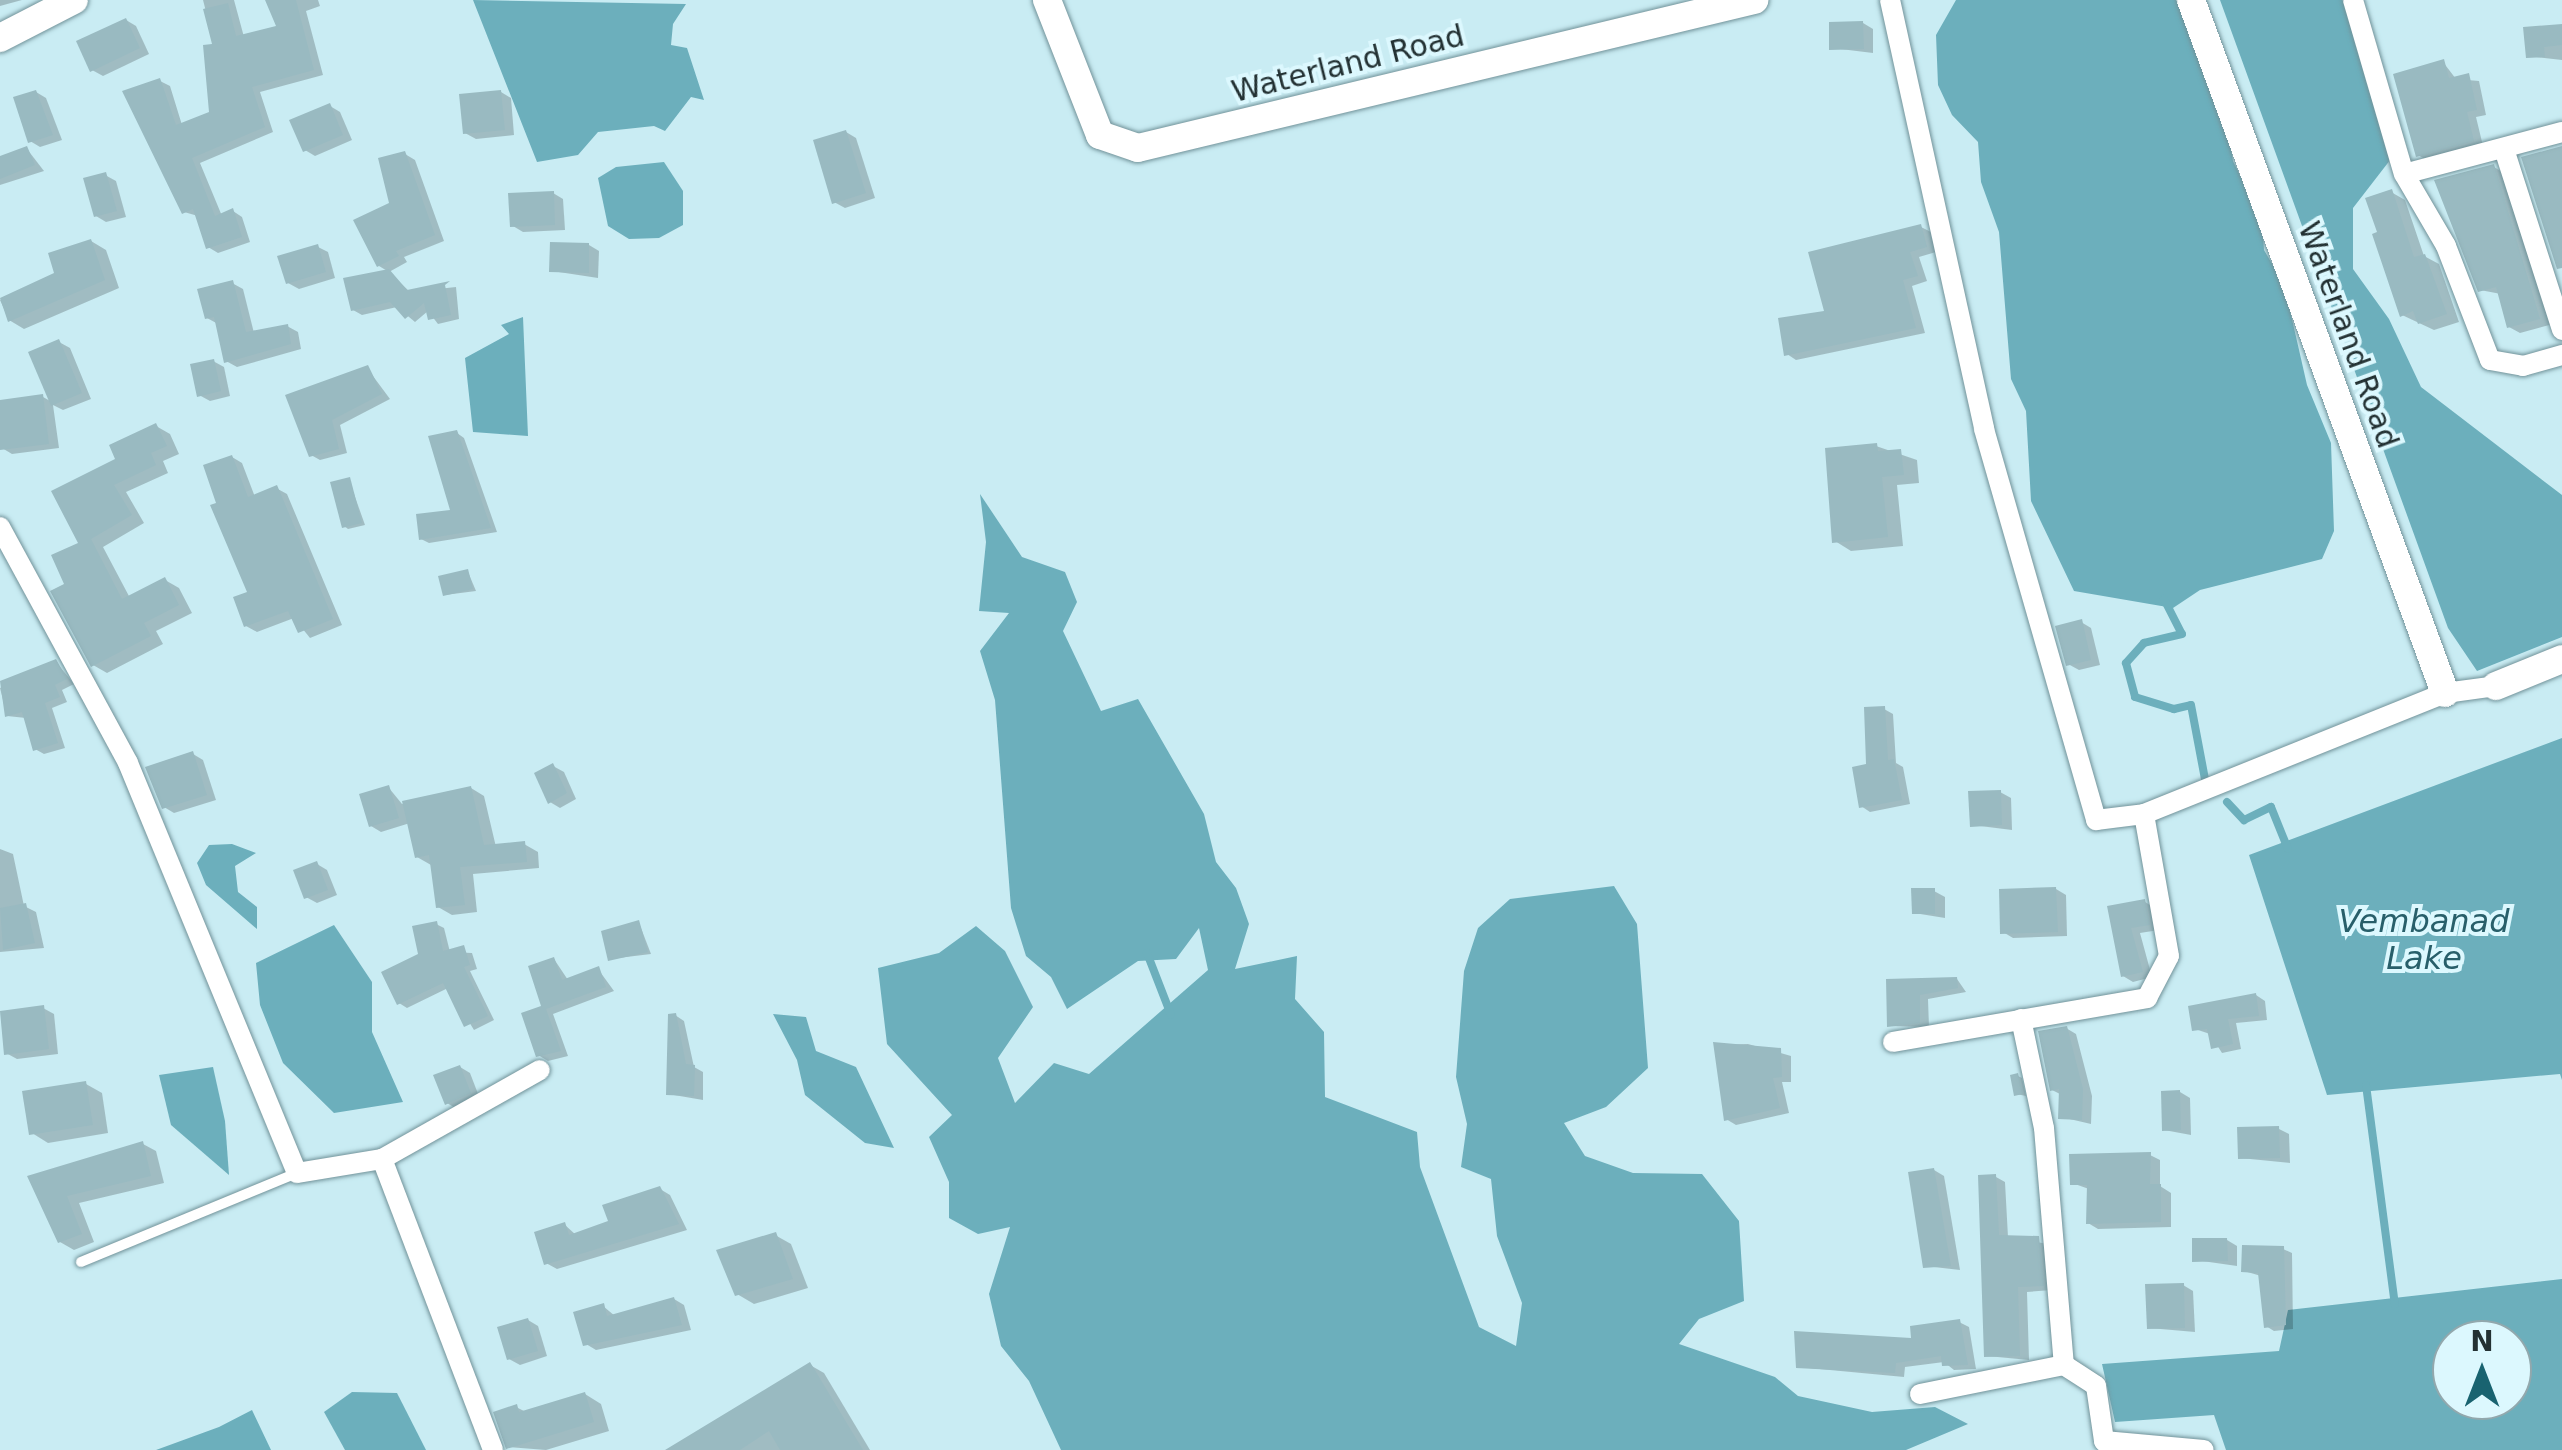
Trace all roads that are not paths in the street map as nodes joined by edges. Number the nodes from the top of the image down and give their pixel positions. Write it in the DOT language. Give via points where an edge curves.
graph roads {
  1 [pos="74,0"];
  2 [pos="1047,0"];
  3 [pos="1754,0"];
  4 [pos="1890,0"];
  5 [pos="2191,0"];
  6 [pos="2353,0"];
  7 [pos="0,38"];
  8 [pos="2562,132"];
  9 [pos="2504,149"];
  10 [pos="2404,174"];
  11 [pos="2562,330"];
  12 [pos="2562,355"];
  13 [pos="0,527"];
  14 [pos="2562,658"];
  15 [pos="2496,686"];
  16 [pos="2445,693"];
  17 [pos="2144,814"];
  18 [pos="2021,1019"];
  19 [pos="1893,1042"];
  20 [pos="540,1070"];
  21 [pos="382,1159"];
  22 [pos="297,1173"];
  23 [pos="81,1262"];
  24 [pos="2064,1365"];
  25 [pos="1920,1394"];
  26 [pos="493,1450"];
  27 [pos="2204,1450"];
  1 -- 7 [label="main road"];
  2 -- 3 [label="main road, Waterland Road" via="1100,134 1138,148"];
  4 -- 17 [label="street" via="1984,429 2079,766 2096,820"];
  5 -- 16 [label="main road, Waterland Road"];
  6 -- 10 [label="street"];
  8 -- 9 [label="street"];
  9 -- 10 [label="street"];
  9 -- 11 [label="street"];
  10 -- 12 [label="street" via="2446,246 2490,360 2523,366"];
  13 -- 22 [label="street" via="128,763"];
  14 -- 15 [label="main road"];
  15 -- 16 [label="street"];
  16 -- 17 [label="street"];
  17 -- 18 [label="street" via="2169,956 2164,973 2147,998"];
  18 -- 19 [label="street"];
  18 -- 24 [label="street" via="2044,1128"];
  20 -- 21 [label="street"];
  21 -- 22 [label="street"];
  21 -- 26 [label="street"];
  22 -- 23 [label="lane"];
  24 -- 25 [label="street"];
  24 -- 27 [label="street" via="2096,1386 2104,1441"];
}
